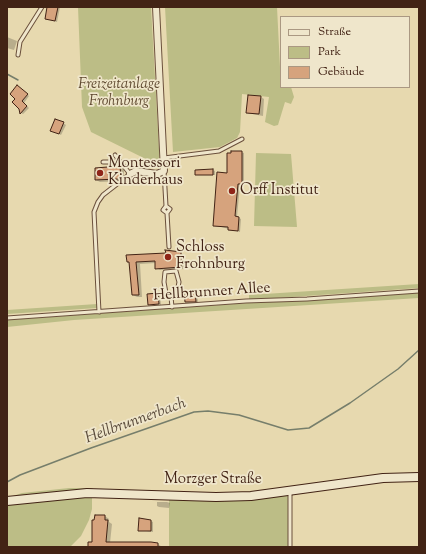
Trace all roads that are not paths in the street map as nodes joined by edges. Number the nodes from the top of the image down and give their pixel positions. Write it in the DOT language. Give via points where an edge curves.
graph roads {
  1 [pos="42,7"];
  2 [pos="156,7"];
  3 [pos="18,55"];
  4 [pos="242,139"];
  5 [pos="115,155"];
  6 [pos="164,158"];
  7 [pos="103,162"];
  8 [pos="120,162"];
  9 [pos="164,171"];
  10 [pos="130,174"];
  11 [pos="169,247"];
  12 [pos="419,291"];
  13 [pos="171,297"];
  14 [pos="172,307"];
  15 [pos="99,312"];
  16 [pos="7,318"];
  17 [pos="419,477"];
  18 [pos="290,491"];
  19 [pos="7,500"];
  20 [pos="290,547"];
  1 -- 3 [label="lane" via="20,42"];
  2 -- 6 [label="street"];
  4 -- 6 [label="lane" via="219,151"];
  5 -- 8 [label="lane"];
  6 -- 9 [label="street"];
  7 -- 8 [label="lane"];
  8 -- 10 [label="lane"];
  9 -- 10 [label="street" via="157,174"];
  9 -- 11 [label="lane" via="166,206 163,210 166,213"];
  10 -- 15 [label="lane" via="102,196 94,212"];
  12 -- 14 [label="lane, Hellbrunner Allee" via="307,299 246,300"];
  13 -- 13 [label="lane" via="177,292 179,282 176,271 165,272 166,293"];
  13 -- 14 [label="lane"];
  14 -- 15 [label="lane, Hellbrunner Allee"];
  15 -- 16 [label="lane, Hellbrunner Allee"];
  17 -- 18 [label="street, Morzger Straße" via="376,479"];
  18 -- 19 [label="street, Morzger Straße" via="228,497 77,493"];
  18 -- 20 [label="lane"];
}
